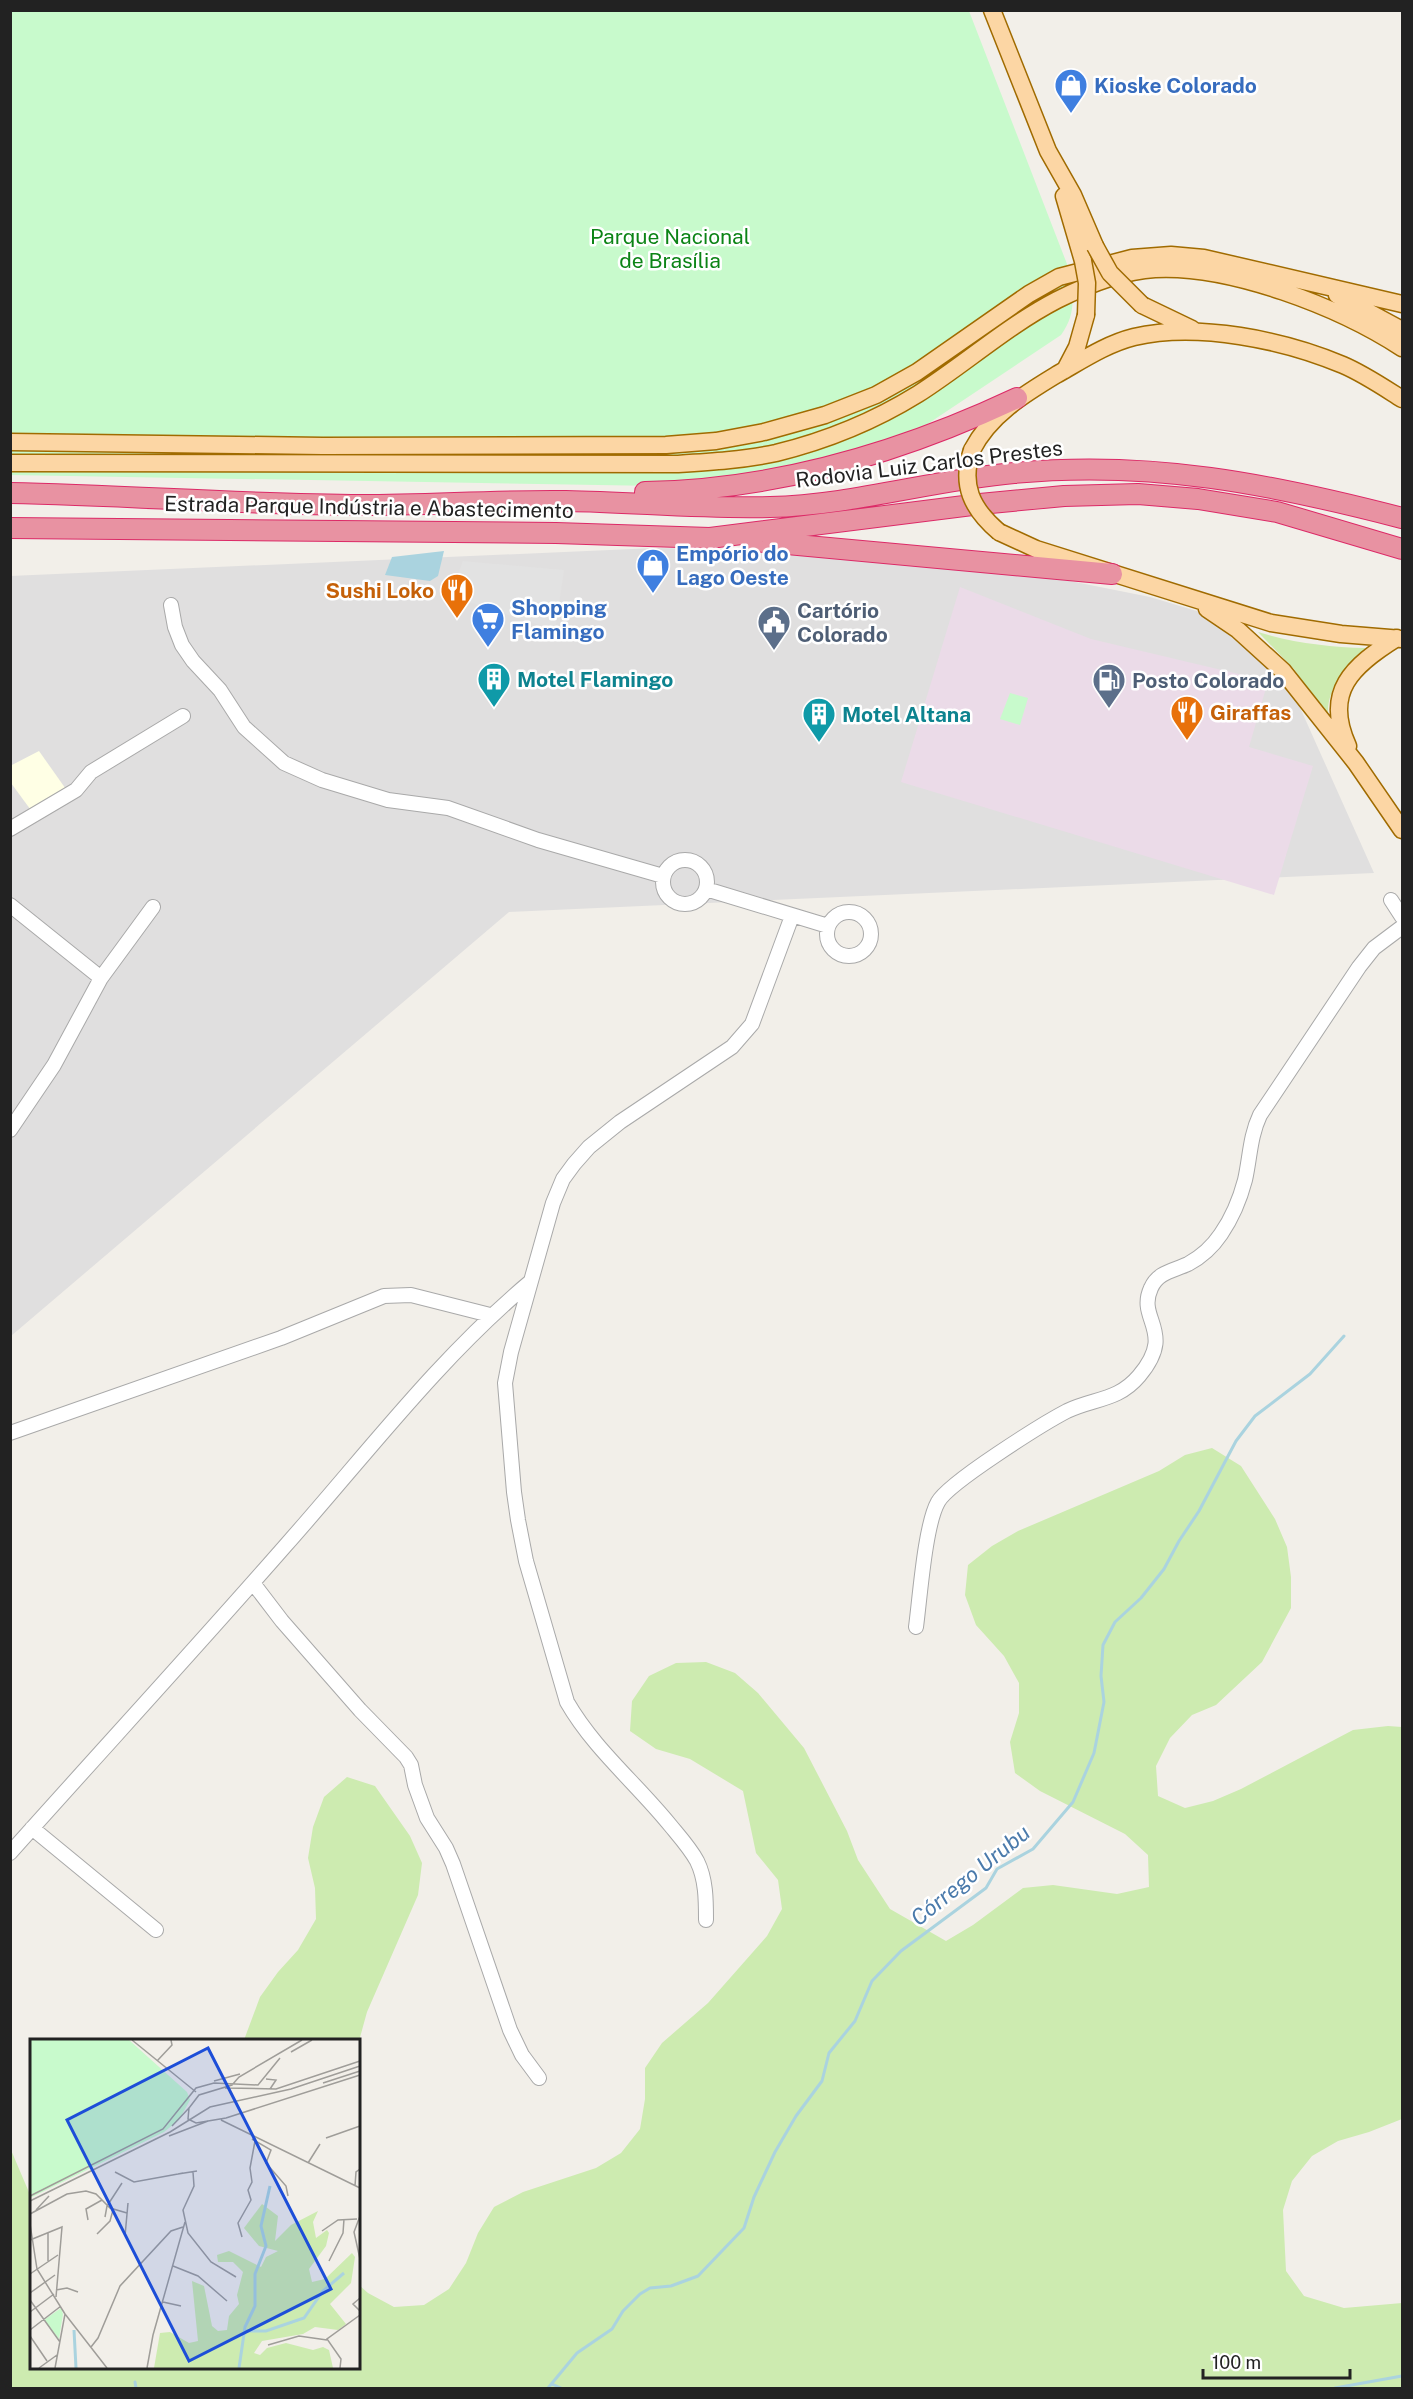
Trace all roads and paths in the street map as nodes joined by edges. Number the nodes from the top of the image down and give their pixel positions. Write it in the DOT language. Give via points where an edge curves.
graph roads {
  1 [pos="992,10"];
  2 [pos="1087,245"];
  3 [pos="1319,285"];
  4 [pos="1402,304"];
  5 [pos="1196,330"];
  6 [pos="1402,330"];
  7 [pos="1259,341"];
  8 [pos="1402,348"];
  9 [pos="1065,370"];
  10 [pos="1401,389"];
  11 [pos="1017,398"];
  12 [pos="10,442"];
  13 [pos="975,449"];
  14 [pos="10,463"];
  15 [pos="10,494"];
  16 [pos="565,501"];
  17 [pos="1402,518"];
  18 [pos="10,528"];
  19 [pos="727,537"];
  20 [pos="1402,549"];
  21 [pos="1112,574"];
  22 [pos="1192,598"];
  23 [pos="171,604"];
  24 [pos="1400,638"];
  25 [pos="183,716"];
  26 [pos="1356,764"];
  27 [pos="10,829"];
  28 [pos="1402,830"];
  29 [pos="663,876"];
  30 [pos="706,889"];
  31 [pos="1397,902"];
  32 [pos="10,905"];
  33 [pos="153,907"];
  34 [pos="792,916"];
  35 [pos="1402,917"];
  36 [pos="828,926"];
  37 [pos="1402,927"];
  38 [pos="101,978"];
  39 [pos="10,1130"];
  40 [pos="530,1282"];
  41 [pos="490,1316"];
  42 [pos="10,1433"];
  43 [pos="253,1583"];
  44 [pos="916,1627"];
  45 [pos="32,1828"];
  46 [pos="10,1853"];
  47 [pos="706,1920"];
  48 [pos="156,1930"];
  49 [pos="539,2078"];
  1 -- 2 [label="main road" via="1048,151 1073,195"];
  2 -- 5 [label="main road, bridge" via="1142,305"];
  2 -- 9 [label="main road, bridge" via="1086,315 1077,347"];
  3 -- 4 [label="main road"];
  3 -- 6 [label="main road"];
  3 -- 12 [label="main road" via="1204,258 1132,258 1059,277 876,395 825,415 716,441 666,445 323,446"];
  5 -- 7 [label="main road"];
  5 -- 9 [label="main road" via="1132,338"];
  7 -- 10 [label="main road" via="1321,357"];
  7 -- 13 [label="main road" via="1163,338 1139,342 1025,404"];
  8 -- 14 [label="main road" via="1311,301 1216,274 1156,269 1120,274 1058,299 917,394 873,418 776,453 677,465"];
  9 -- 11 [label="main road"];
  11 -- 13 [label="main road" via="985,429"];
  11 -- 16 [label="highway" via="921,439 793,475 724,488 628,492"];
  13 -- 21 [label="main road, bridge" via="967,471 978,512 1036,549"];
  15 -- 16 [label="highway, Estrada Parque Indústria e Abastecimento" via="362,505"];
  16 -- 17 [label="highway, Rodovia Luiz Carlos Prestes" via="773,507 867,497 1009,473 1131,469 1186,473 1261,486"];
  18 -- 19 [label="highway, Estrada Parque Indústria e Abastecimento"];
  19 -- 20 [label="highway" via="980,504 1138,494 1277,512"];
  19 -- 21 [label="highway"];
  21 -- 22 [label="main road"];
  22 -- 24 [label="main road" via="1270,623"];
  22 -- 26 [label="main road" via="1270,658"];
  23 -- 29 [label="street" via="175,627 193,661 220,690 244,727 284,763 322,780 388,800 448,808 538,840"];
  24 -- 26 [label="main road" via="1369,655 1342,689 1338,714"];
  25 -- 27 [label="street" via="91,772 76,790"];
  26 -- 28 [label="main road"];
  29 -- 30 [label="street" via="664,893 678,904 695,902"];
  29 -- 30 [label="street" via="674,862 691,860 705,872"];
  30 -- 34 [label="street"];
  31 -- 35 [label="street"];
  32 -- 38 [label="street"];
  33 -- 38 [label="street"];
  34 -- 36 [label="street"];
  34 -- 40 [label="street" via="752,1024 742,1037 620,1122 589,1147 563,1179"];
  37 -- 44 [label="street" via="1374,948 1260,1115 1253,1130 1245,1180 1221,1234 1199,1257 1154,1282 1148,1299 1157,1340 1139,1376 1120,1393 1052,1420 956,1484 938,1502 928,1537"];
  38 -- 39 [label="street" via="54,1065"];
  40 -- 41 [label="street"];
  40 -- 47 [label="street" via="507,1371 506,1403 526,1561 567,1702 603,1752 655,1806 698,1862 706,1895"];
  41 -- 42 [label="street" via="411,1295 384,1296 281,1338"];
  41 -- 43 [label="street" via="404,1408"];
  43 -- 45 [label="street"];
  43 -- 49 [label="street" via="411,1766 427,1818 453,1864 506,2019 522,2055"];
  45 -- 46 [label="street"];
  45 -- 48 [label="street"];
}
